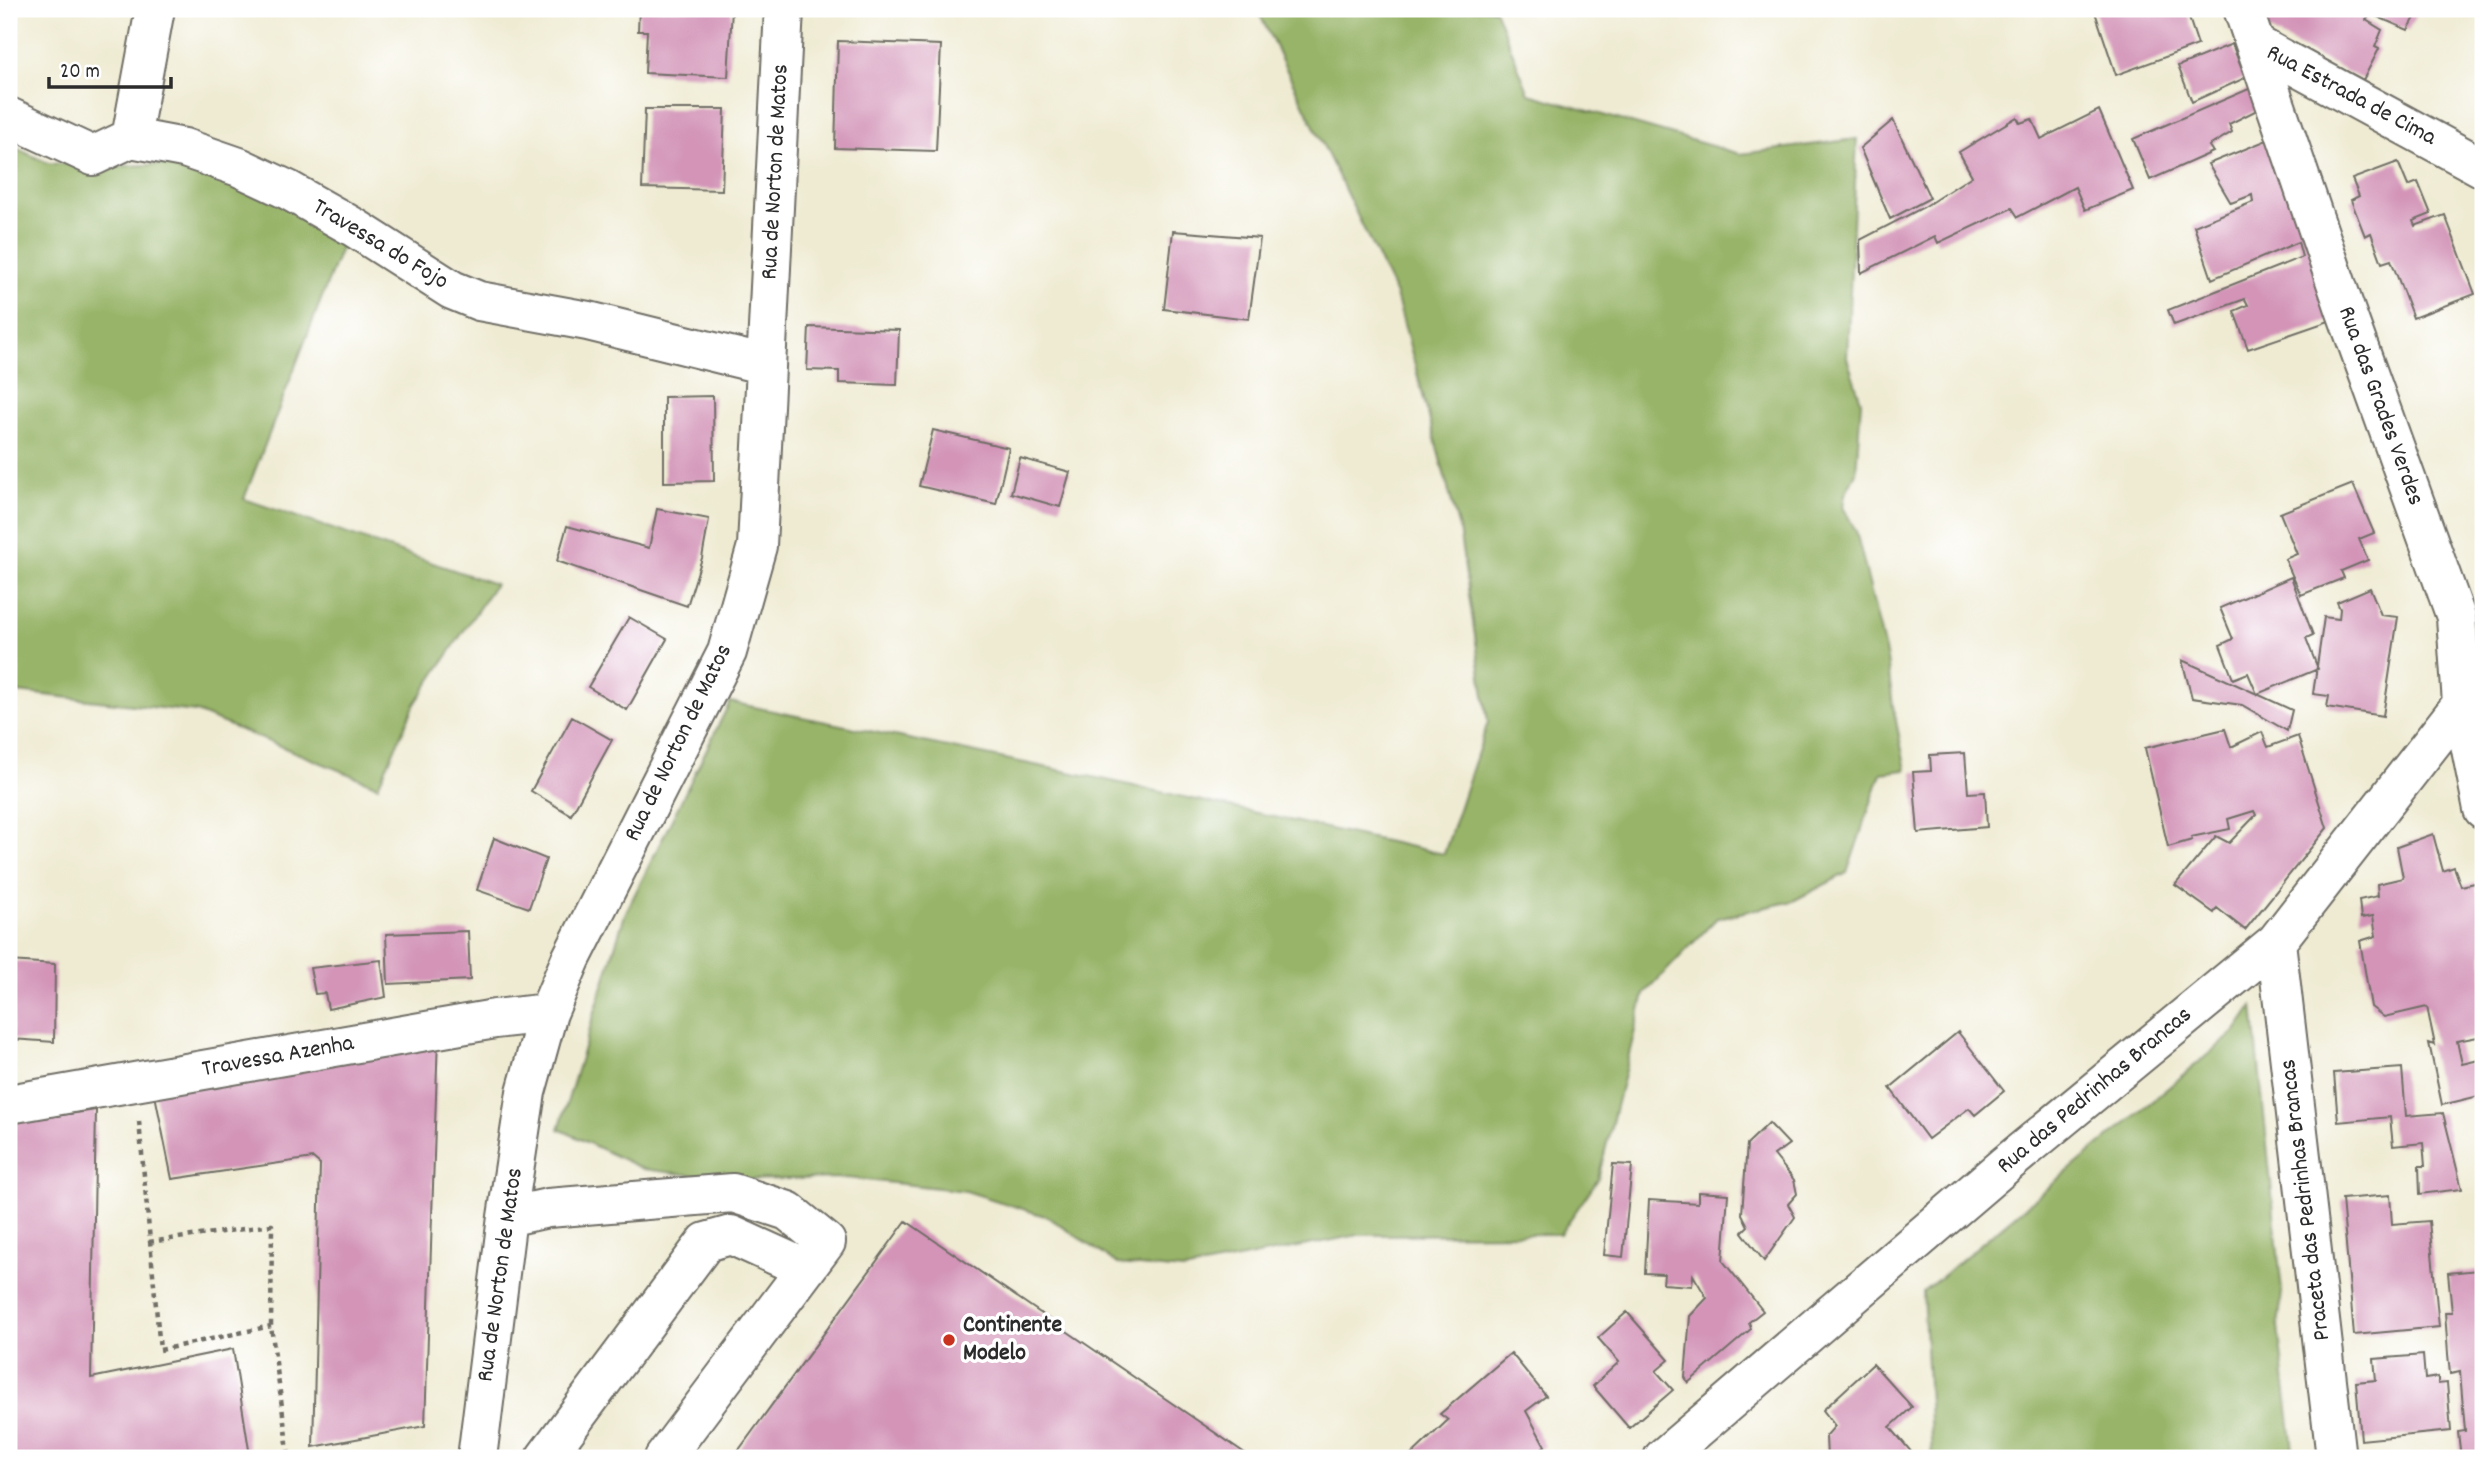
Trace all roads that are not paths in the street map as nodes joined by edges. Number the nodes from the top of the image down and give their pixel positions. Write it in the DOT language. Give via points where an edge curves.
graph roads {
  1 [pos="156,9"];
  2 [pos="784,9"];
  3 [pos="2243,9"];
  4 [pos="2255,44"];
  5 [pos="9,117"];
  6 [pos="131,138"];
  7 [pos="2483,168"];
  8 [pos="766,365"];
  9 [pos="2472,693"];
  10 [pos="2483,810"];
  11 [pos="2276,942"];
  12 [pos="548,1013"];
  13 [pos="9,1104"];
  14 [pos="507,1217"];
  15 [pos="806,1269"];
  16 [pos="477,1458"];
  17 [pos="545,1458"];
  18 [pos="664,1458"];
  19 [pos="1663,1458"];
  20 [pos="2336,1458"];
  1 -- 6 [label="street"];
  2 -- 8 [label="street, Rua de Norton de Matos"];
  3 -- 4 [label="street, Rua das Grades Verdes"];
  4 -- 7 [label="street, Rua Estrada de Cima"];
  4 -- 9 [label="street, Rua das Grades Verdes" via="2456,617"];
  5 -- 6 [label="street" via="93,156"];
  6 -- 8 [label="street, Travessa do Fojo" via="184,148 239,167 288,190 452,290 479,301 589,321"];
  8 -- 12 [label="street, Rua de Norton de Matos" via="757,546 727,652"];
  9 -- 10 [label="street, Rua das Grades Verdes"];
  9 -- 11 [label="street, Rua das Pedrinhas Brancas"];
  11 -- 19 [label="street, Rua das Pedrinhas Brancas" via="2004,1166"];
  11 -- 20 [label="street, Praceta das Pedrinhas Brancas"];
  12 -- 13 [label="street, Travessa Azenha"];
  12 -- 14 [label="street, Rua de Norton de Matos" via="526,1092"];
  14 -- 15 [label="street" via="548,1208 733,1193 788,1211 826,1242"];
  14 -- 16 [label="street, Rua de Norton de Matos"];
  15 -- 17 [label="street" via="731,1235 706,1242"];
  15 -- 18 [label="street"];
}
